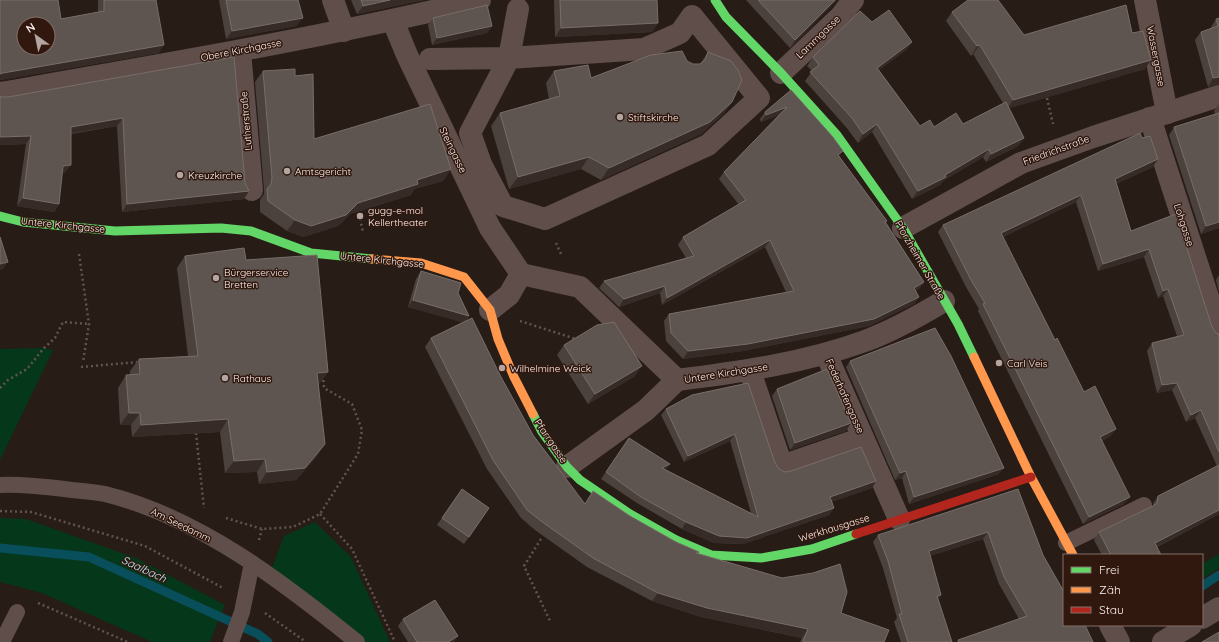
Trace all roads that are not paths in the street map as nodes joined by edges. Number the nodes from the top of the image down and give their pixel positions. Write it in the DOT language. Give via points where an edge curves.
graph roads {
  1 [pos="333,0"];
  2 [pos="480,0"];
  3 [pos="715,0"];
  4 [pos="853,0"];
  5 [pos="1145,0"];
  6 [pos="518,9"];
  7 [pos="393,21"];
  8 [pos="344,31"];
  9 [pos="676,36"];
  10 [pos="240,51"];
  11 [pos="684,57"];
  12 [pos="509,58"];
  13 [pos="430,59"];
  14 [pos="781,72"];
  15 [pos="0,93"];
  16 [pos="1219,96"];
  17 [pos="1159,116"];
  18 [pos="252,190"];
  19 [pos="0,216"];
  20 [pos="904,228"];
  21 [pos="521,274"];
  22 [pos="944,301"];
  23 [pos="490,310"];
  24 [pos="1219,332"];
  25 [pos="826,354"];
  26 [pos="750,371"];
  27 [pos="677,380"];
  28 [pos="863,438"];
  29 [pos="567,467"];
  30 [pos="1031,477"];
  31 [pos="0,485"];
  32 [pos="1144,505"];
  33 [pos="899,519"];
  34 [pos="1069,549"];
  35 [pos="252,563"];
  36 [pos="1219,608"];
  37 [pos="17,612"];
  38 [pos="1203,617"];
  39 [pos="1111,626"];
  40 [pos="1189,626"];
  41 [pos="231,640"];
  42 [pos="2,642"];
  43 [pos="357,642"];
  44 [pos="1119,642"];
  45 [pos="1163,642"];
  1 -- 8 [label="street"];
  2 -- 7 [label="street, Obere Kirchgasse"];
  3 -- 14 [label="street, Pforzheimer Straße" via="726,17"];
  4 -- 14 [label="street, Lammgasse" via="841,16"];
  5 -- 17 [label="street, Wassergasse"];
  6 -- 12 [label="street"];
  7 -- 8 [label="street, Obere Kirchgasse"];
  7 -- 21 [label="street, Steingasse" via="490,228"];
  8 -- 10 [label="street, Obere Kirchgasse"];
  9 -- 11 [label="street"];
  9 -- 12 [label="street" via="644,49"];
  9 -- 12 [label="street" via="692,16 759,98 708,145 544,219 502,206 481,164 470,134"];
  10 -- 15 [label="street, Obere Kirchgasse"];
  10 -- 18 [label="street, Lutherstraße"];
  12 -- 13 [label="street"];
  14 -- 20 [label="street, Pforzheimer Straße" via="837,135"];
  16 -- 17 [label="street, Friedrichstraße"];
  17 -- 20 [label="street, Friedrichstraße" via="1021,163"];
  17 -- 24 [label="street, Lohgasse"];
  19 -- 23 [label="street, Untere Kirchgasse" via="23,222 115,231 221,228 251,231 311,253 421,263 464,277"];
  20 -- 22 [label="street, Pforzheimer Straße"];
  21 -- 23 [label="street" via="509,295"];
  21 -- 27 [label="street, Untere Kirchgasse" via="580,287"];
  22 -- 25 [label="street, Untere Kirchgasse" via="866,341"];
  22 -- 30 [label="street, Pforzheimer Straße" via="958,324"];
  23 -- 29 [label="street, Pfarrgasse" via="498,339 542,432"];
  25 -- 26 [label="street, Untere Kirchgasse"];
  25 -- 28 [label="street, Federhafengasse"];
  26 -- 27 [label="street, Untere Kirchgasse"];
  26 -- 28 [label="street, Federhafengasse" via="782,466"];
  27 -- 29 [label="street, Pfarrgasse" via="646,410"];
  28 -- 33 [label="street, Federhafengasse"];
  29 -- 33 [label="street, Werkhausgasse" via="580,480 630,514 676,540 711,555 761,558 812,549"];
  30 -- 33 [label="street, Werkhausgasse"];
  30 -- 34 [label="street, Pforzheimer Straße"];
  31 -- 35 [label="lane, Am Seedamm" via="26,484 105,494 146,507 196,530"];
  32 -- 34 [label="lane"];
  35 -- 41 [label="lane" via="243,605"];
  35 -- 43 [label="lane, Am Seedamm" via="326,616"];
  36 -- 38 [label="street"];
  37 -- 42 [label="lane"];
  39 -- 44 [label="street"];
  40 -- 45 [label="street"];
}
